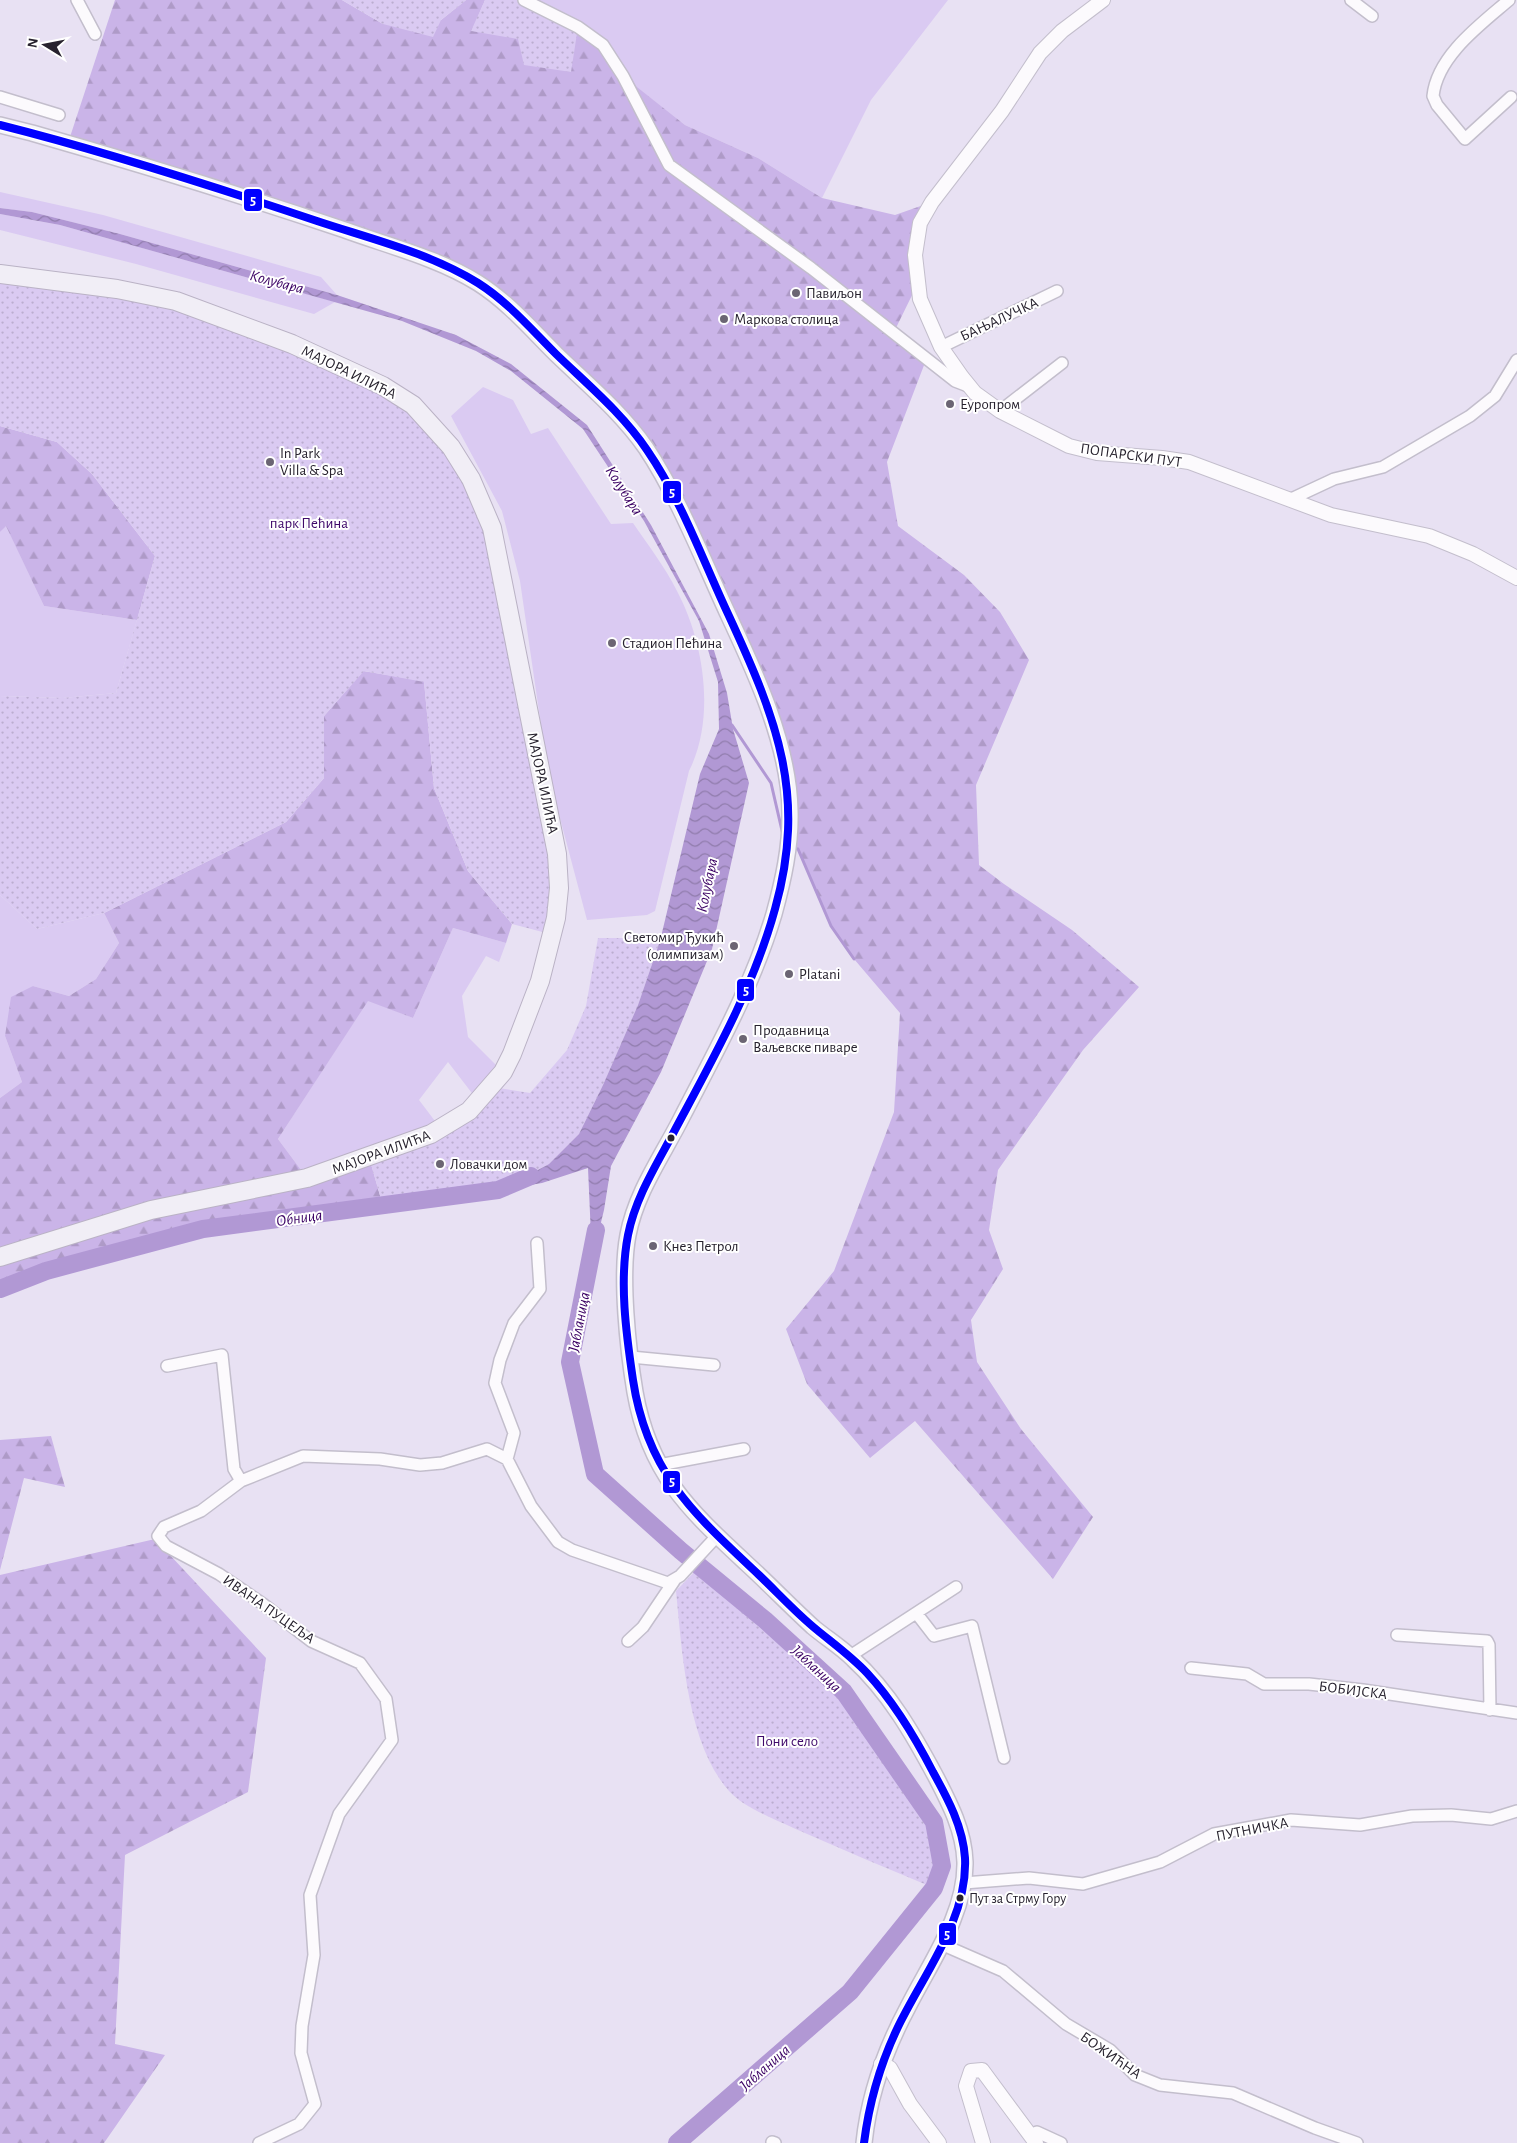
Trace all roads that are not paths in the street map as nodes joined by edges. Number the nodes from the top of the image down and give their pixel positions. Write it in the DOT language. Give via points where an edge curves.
graph roads {
  1 [pos="77,0"];
  2 [pos="524,0"];
  3 [pos="1103,0"];
  4 [pos="1352,0"];
  5 [pos="1509,0"];
  6 [pos="1372,16"];
  7 [pos="95,34"];
  8 [pos="0,97"];
  9 [pos="1512,97"];
  10 [pos="59,115"];
  11 [pos="0,125"];
  12 [pos="0,274"];
  13 [pos="1057,292"];
  14 [pos="941,347"];
  15 [pos="1517,360"];
  16 [pos="1062,363"];
  17 [pos="968,386"];
  18 [pos="1000,411"];
  19 [pos="1289,500"];
  20 [pos="1517,578"];
  21 [pos="537,1243"];
  22 [pos="0,1257"];
  23 [pos="631,1357"];
  24 [pos="714,1365"];
  25 [pos="167,1366"];
  26 [pos="744,1449"];
  27 [pos="507,1459"];
  28 [pos="659,1465"];
  29 [pos="241,1481"];
  30 [pos="717,1536"];
  31 [pos="677,1579"];
  32 [pos="956,1587"];
  33 [pos="917,1614"];
  34 [pos="1397,1635"];
  35 [pos="628,1641"];
  36 [pos="850,1656"];
  37 [pos="1191,1668"];
  38 [pos="1490,1710"];
  39 [pos="1517,1713"];
  40 [pos="1004,1758"];
  41 [pos="1517,1811"];
  42 [pos="964,1877"];
  43 [pos="941,1944"];
  44 [pos="881,2064"];
  45 [pos="1033,2139"];
  46 [pos="259,2143"];
  47 [pos="864,2143"];
  48 [pos="939,2143"];
  49 [pos="983,2143"];
  50 [pos="1061,2143"];
  51 [pos="1357,2143"];
  1 -- 7 [label="street"];
  2 -- 17 [label="street" via="578,27 602,45 623,76 669,165 811,268 955,381"];
  3 -- 14 [label="street, ПОПАРСКИ ПУТ" via="1062,31 1040,53 1002,111 922,218 915,244 917,285"];
  4 -- 6 [label="street"];
  5 -- 9 [label="street" via="1488,16 1454,51 1434,92 1437,105 1465,139"];
  8 -- 10 [label="street"];
  11 -- 23 [label="main road" via="254,199 406,252 478,283 504,302 614,409 635,433 664,477 758,684 784,763 790,828 786,863 774,913 755,967 631,1220 625,1268"];
  12 -- 22 [label="main road, МАЈОРА ИЛИЋА" via="117,289 182,304 292,344 384,386 413,405 432,424 452,447 472,479 492,528 557,854 559,888 549,953 512,1054 492,1087 452,1123 422,1138 307,1178 142,1213"];
  13 -- 14 [label="street, БАЊАЛУЧКА"];
  14 -- 17 [label="street, ПОПАРСКИ ПУТ"];
  15 -- 19 [label="street" via="1495,396 1470,416 1383,467 1334,479"];
  16 -- 18 [label="street"];
  17 -- 18 [label="street, ПОПАРСКИ ПУТ"];
  18 -- 19 [label="street, ПОПАРСКИ ПУТ" via="1043,434 1090,452 1181,460"];
  19 -- 20 [label="street, ПОПАРСКИ ПУТ" via="1331,515 1429,536 1473,554"];
  21 -- 27 [label="street" via="540,1289 514,1323 495,1383 514,1433"];
  23 -- 24 [label="street"];
  23 -- 28 [label="main road" via="637,1403"];
  25 -- 29 [label="street" via="222,1355 234,1469"];
  26 -- 28 [label="street"];
  27 -- 29 [label="street, ИВАНА ПУЦЕЉА" via="487,1449 442,1463 420,1465 380,1459 303,1456"];
  27 -- 31 [label="street" via="531,1506 558,1542 662,1582"];
  28 -- 30 [label="main road" via="686,1505"];
  29 -- 46 [label="street, ИВАНА ПУЦЕЉА" via="201,1511 164,1527 158,1536 166,1546 219,1574 311,1641 360,1663 386,1699 392,1740 339,1814 310,1895 314,1955 302,2026 301,2053 314,2104 299,2124"];
  30 -- 31 [label="street"];
  30 -- 36 [label="main road" via="812,1626"];
  31 -- 35 [label="street"];
  32 -- 33 [label="street"];
  33 -- 36 [label="street"];
  33 -- 40 [label="street" via="934,1636 972,1626"];
  34 -- 38 [label="street" via="1486,1641 1489,1645"];
  36 -- 42 [label="main road" via="888,1698 926,1758 960,1830"];
  37 -- 38 [label="street, БОБИЈСКА" via="1247,1674 1264,1684 1309,1684 1364,1690"];
  38 -- 39 [label="street, БОБИЈСКА"];
  41 -- 42 [label="street, ПУТНИЧКА" via="1490,1818 1412,1816 1360,1825 1291,1820 1214,1834 1160,1862 1083,1884 1029,1878"];
  42 -- 43 [label="main road" via="955,1913"];
  43 -- 44 [label="main road"];
  43 -- 51 [label="street, БОЖИЋНА" via="1004,1971 1066,2024 1110,2050 1135,2075 1160,2085 1233,2094"];
  44 -- 47 [label="main road" via="868,2109"];
  44 -- 48 [label="street" via="890,2068 910,2104"];
  45 -- 49 [label="street" via="982,2070 970,2070 966,2086"];
  45 -- 50 [label="street" via="1037,2132"];
}
